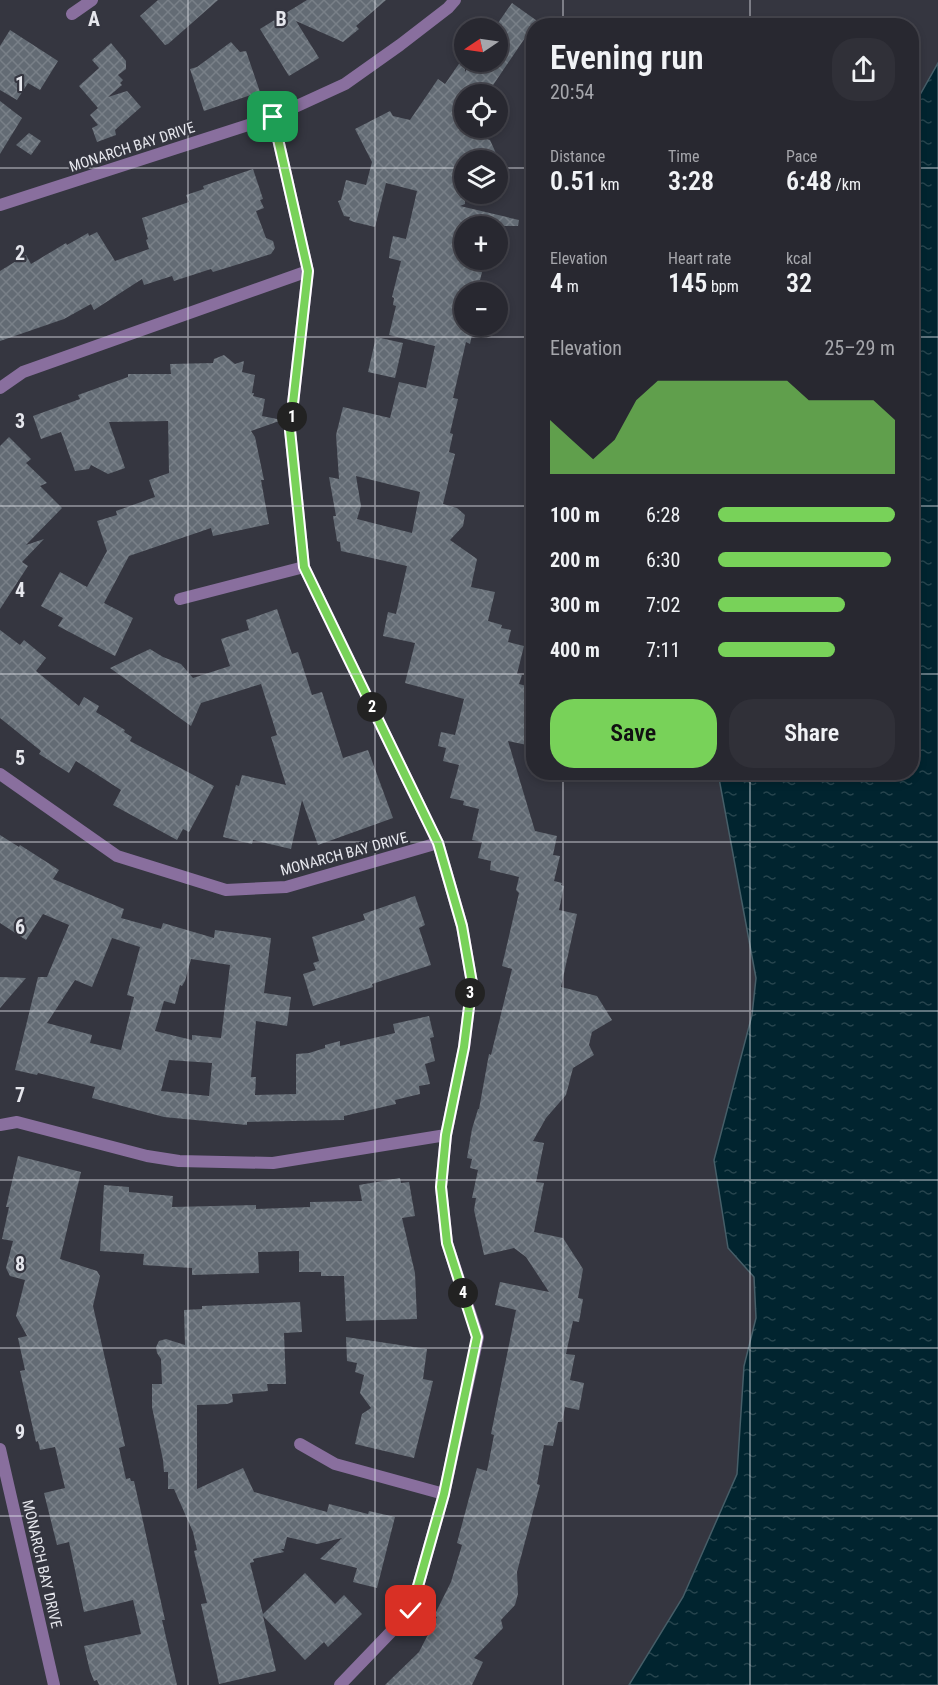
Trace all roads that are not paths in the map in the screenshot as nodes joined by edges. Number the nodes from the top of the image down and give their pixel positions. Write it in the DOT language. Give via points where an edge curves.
graph roads {
  1 [pos="92,0"];
  2 [pos="455,0"];
  3 [pos="72,14"];
  4 [pos="273,117"];
  5 [pos="0,205"];
  6 [pos="308,271"];
  7 [pos="0,388"];
  8 [pos="304,567"];
  9 [pos="180,599"];
  10 [pos="0,774"];
  11 [pos="438,843"];
  12 [pos="0,1125"];
  13 [pos="446,1135"];
  14 [pos="300,1444"];
  15 [pos="0,1449"];
  16 [pos="444,1494"];
  17 [pos="54,1685"];
  18 [pos="340,1685"];
  1 -- 3 [label="street"];
  2 -- 4 [label="street, MONARCH BAY DRIVE" via="345,84"];
  4 -- 5 [label="street, MONARCH BAY DRIVE"];
  4 -- 6 [label="street"];
  6 -- 7 [label="street" via="23,372"];
  6 -- 8 [label="street" via="290,430"];
  8 -- 9 [label="street"];
  8 -- 11 [label="street"];
  10 -- 11 [label="street, MONARCH BAY DRIVE" via="117,856 226,890 286,887"];
  11 -- 13 [label="street" via="462,926 472,983"];
  12 -- 13 [label="street" via="17,1122 162,1160 247,1163 297,1160"];
  13 -- 16 [label="street" via="441,1187 447,1243 477,1337"];
  14 -- 16 [label="street" via="334,1464"];
  15 -- 17 [label="street, MONARCH BAY DRIVE"];
  16 -- 18 [label="street" via="411,1611"];
}
